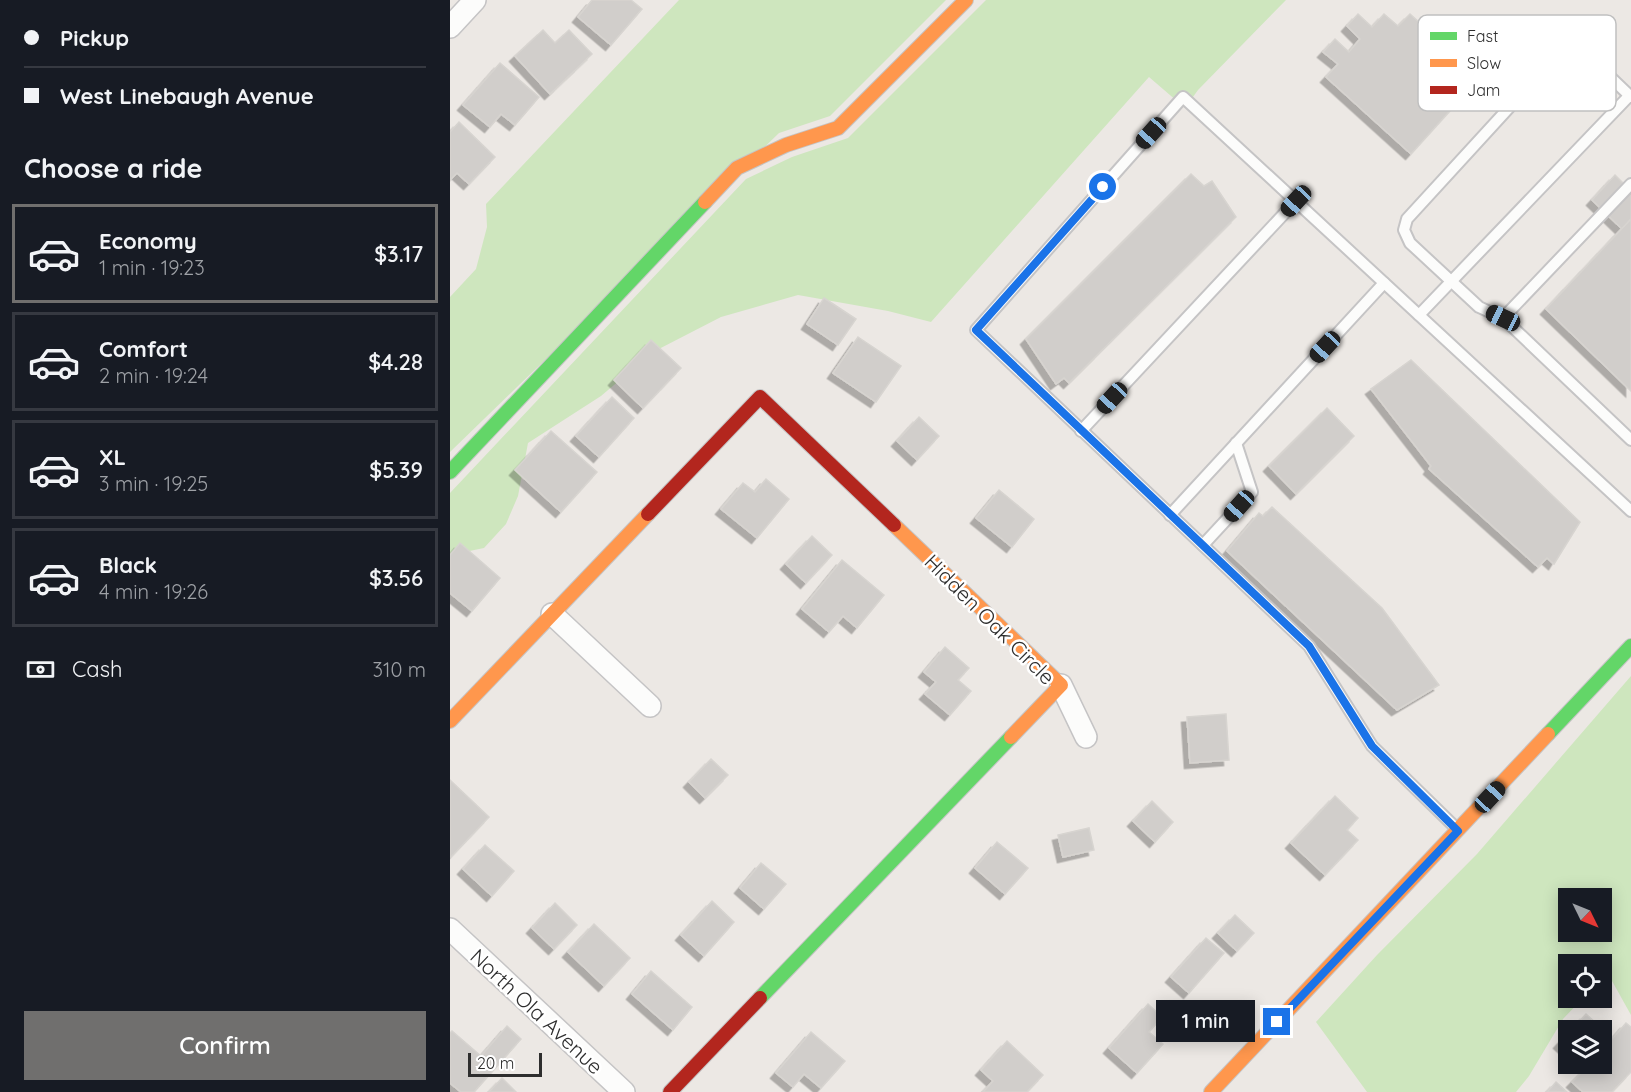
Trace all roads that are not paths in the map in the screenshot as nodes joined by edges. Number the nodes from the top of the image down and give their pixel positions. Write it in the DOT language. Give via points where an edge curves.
graph roads {
  1 [pos="475,0"];
  2 [pos="966,0"];
  3 [pos="450,27"];
  4 [pos="1616,83"];
  5 [pos="1630,96"];
  6 [pos="1616,110"];
  7 [pos="1506,111"];
  8 [pos="1615,111"];
  9 [pos="1631,184"];
  10 [pos="1296,201"];
  11 [pos="1450,281"];
  12 [pos="1384,282"];
  13 [pos="1419,315"];
  14 [pos="1503,318"];
  15 [pos="1081,431"];
  16 [pos="1631,440"];
  17 [pos="1236,443"];
  18 [pos="450,472"];
  19 [pos="1631,512"];
  20 [pos="1170,515"];
  21 [pos="1203,545"];
  22 [pos="552,615"];
  23 [pos="1631,646"];
  24 [pos="1061,685"];
  25 [pos="650,706"];
  26 [pos="450,721"];
  27 [pos="1086,737"];
  28 [pos="1458,831"];
  29 [pos="450,929"];
  30 [pos="624,1092"];
  31 [pos="670,1092"];
  32 [pos="1211,1092"];
  1 -- 3 [label="street"];
  2 -- 18 [label="street" via="838,128 786,145 737,168"];
  4 -- 5 [label="lane"];
  5 -- 6 [label="lane"];
  7 -- 11 [label="lane" via="1407,219 1404,230 1410,243"];
  8 -- 11 [label="lane"];
  9 -- 14 [label="lane"];
  10 -- 12 [label="lane"];
  10 -- 15 [label="lane"];
  10 -- 15 [label="lane" via="1183,97 976,330"];
  11 -- 13 [label="lane"];
  11 -- 14 [label="lane" via="1479,308"];
  12 -- 13 [label="lane"];
  12 -- 17 [label="lane"];
  13 -- 19 [label="lane"];
  14 -- 16 [label="lane"];
  15 -- 20 [label="lane"];
  17 -- 20 [label="lane"];
  17 -- 21 [label="lane" via="1252,492"];
  20 -- 21 [label="lane"];
  21 -- 28 [label="lane" via="1309,646 1372,746"];
  22 -- 24 [label="street, Hidden Oak Circle" via="760,397"];
  22 -- 25 [label="street"];
  22 -- 26 [label="street, Hidden Oak Circle"];
  23 -- 28 [label="street"];
  24 -- 27 [label="street"];
  24 -- 31 [label="street, Hidden Oak Circle"];
  28 -- 32 [label="street"];
  29 -- 30 [label="street, North Ola Avenue"];
}
